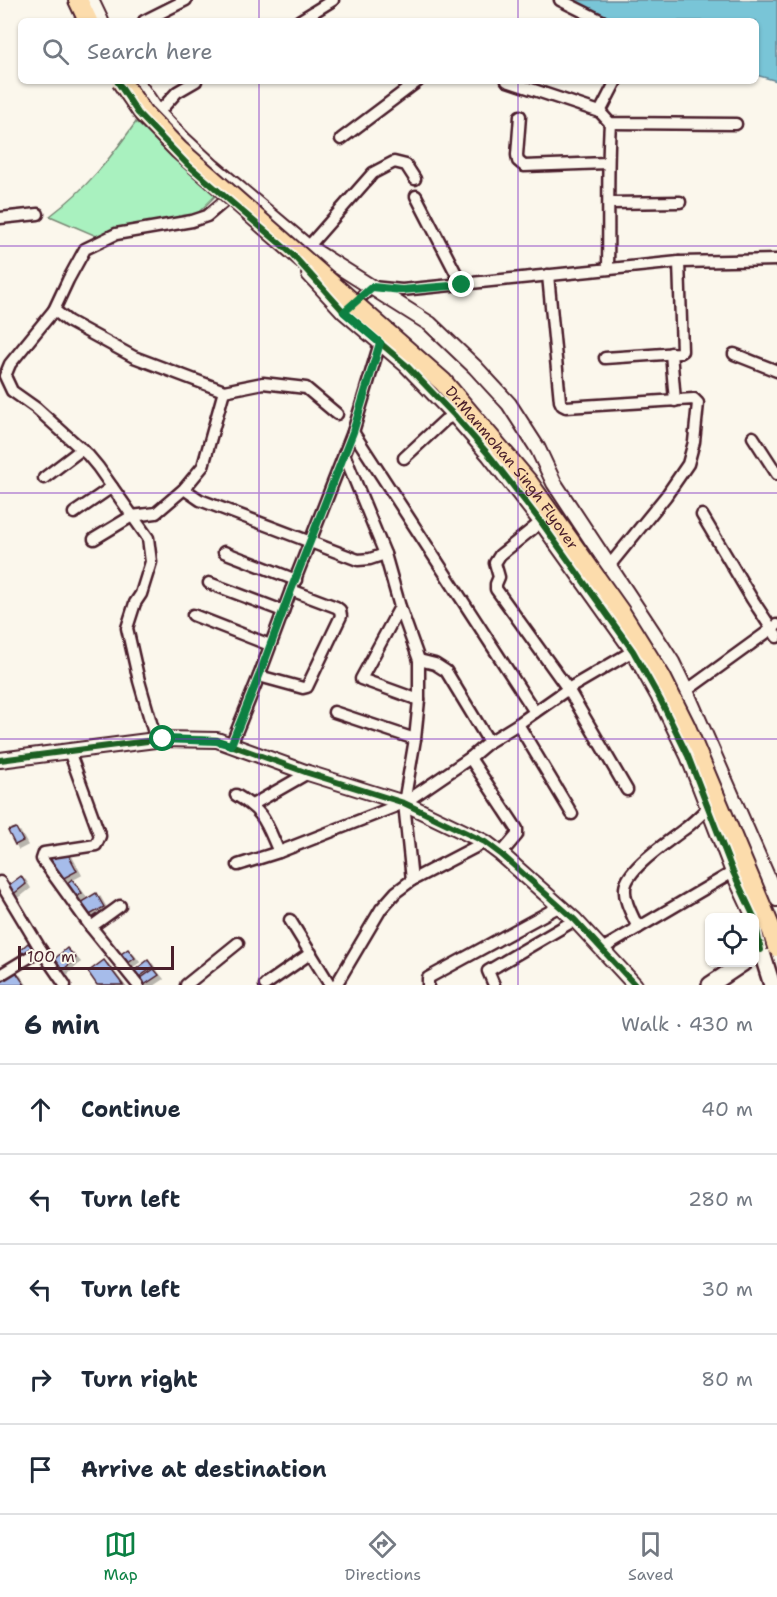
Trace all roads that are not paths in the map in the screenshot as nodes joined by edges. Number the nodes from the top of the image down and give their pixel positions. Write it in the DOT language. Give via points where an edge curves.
graph roads {
  1 [pos="75,0"];
  2 [pos="85,0"];
  3 [pos="91,0"];
  4 [pos="186,0"];
  5 [pos="333,0"];
  6 [pos="560,0"];
  7 [pos="82,18"];
  8 [pos="86,18"];
  9 [pos="94,18"];
  10 [pos="100,18"];
  11 [pos="150,18"];
  12 [pos="303,18"];
  13 [pos="596,18"];
  14 [pos="121,84"];
  15 [pos="121,84"];
  16 [pos="132,84"];
  17 [pos="138,84"];
  18 [pos="191,84"];
  19 [pos="414,84"];
  20 [pos="516,84"];
  21 [pos="614,84"];
  22 [pos="600,112"];
  23 [pos="159,113"];
  24 [pos="520,117"];
  25 [pos="610,123"];
  26 [pos="736,124"];
  27 [pos="341,139"];
  28 [pos="607,163"];
  29 [pos="415,179"];
  30 [pos="416,196"];
  31 [pos="227,199"];
  32 [pos="680,202"];
  33 [pos="609,203"];
  34 [pos="38,214"];
  35 [pos="0,218"];
  36 [pos="308,247"];
  37 [pos="777,260"];
  38 [pos="679,261"];
  39 [pos="608,268"];
  40 [pos="548,275"];
  41 [pos="462,285"];
  42 [pos="372,287"];
  43 [pos="54,310"];
  44 [pos="344,312"];
  45 [pos="380,343"];
  46 [pos="671,353"];
  47 [pos="734,354"];
  48 [pos="605,358"];
  49 [pos="777,371"];
  50 [pos="224,391"];
  51 [pos="675,401"];
  52 [pos="338,414"];
  53 [pos="454,415"];
  54 [pos="353,432"];
  55 [pos="753,437"];
  56 [pos="82,449"];
  57 [pos="345,454"];
  58 [pos="404,458"];
  59 [pos="777,474"];
  60 [pos="44,477"];
  61 [pos="112,487"];
  62 [pos="184,489"];
  63 [pos="74,513"];
  64 [pos="702,515"];
  65 [pos="132,516"];
  66 [pos="541,522"];
  67 [pos="94,539"];
  68 [pos="310,541"];
  69 [pos="224,552"];
  70 [pos="385,554"];
  71 [pos="609,566"];
  72 [pos="209,584"];
  73 [pos="293,585"];
  74 [pos="400,607"];
  75 [pos="283,611"];
  76 [pos="193,615"];
  77 [pos="775,630"];
  78 [pos="270,645"];
  79 [pos="633,651"];
  80 [pos="419,660"];
  81 [pos="259,676"];
  82 [pos="568,688"];
  83 [pos="686,691"];
  84 [pos="419,700"];
  85 [pos="661,701"];
  86 [pos="334,712"];
  87 [pos="535,712"];
  88 [pos="518,724"];
  89 [pos="415,739"];
  90 [pos="156,740"];
  91 [pos="489,742"];
  92 [pos="231,745"];
  93 [pos="69,751"];
  94 [pos="470,758"];
  95 [pos="0,760"];
  96 [pos="308,773"];
  97 [pos="627,790"];
  98 [pos="236,795"];
  99 [pos="404,802"];
  100 [pos="252,805"];
  101 [pos="708,808"];
  102 [pos="572,814"];
  103 [pos="485,842"];
  104 [pos="279,852"];
  105 [pos="501,854"];
  106 [pos="238,865"];
  107 [pos="733,872"];
  108 [pos="412,880"];
  109 [pos="0,882"];
  110 [pos="777,899"];
  111 [pos="120,906"];
  112 [pos="560,906"];
  113 [pos="290,920"];
  114 [pos="575,920"];
  115 [pos="777,924"];
  116 [pos="91,927"];
  117 [pos="638,928"];
  118 [pos="777,941"];
  119 [pos="238,944"];
  120 [pos="602,949"];
  121 [pos="40,950"];
  122 [pos="764,951"];
  123 [pos="310,953"];
  124 [pos="737,967"];
  125 [pos="0,975"];
  126 [pos="630,984"];
  127 [pos="65,985"];
  128 [pos="138,985"];
  129 [pos="186,985"];
  130 [pos="265,985"];
  131 [pos="330,985"];
  132 [pos="336,985"];
  133 [pos="428,985"];
  134 [pos="494,985"];
  135 [pos="710,985"];
  136 [pos="772,985"];
  1 -- 7 [label="street"];
  1 -- 8 [label="highway"];
  2 -- 9 [label="highway"];
  3 -- 10 [label="street"];
  4 -- 11 [label="street"];
  5 -- 12 [label="street"];
  6 -- 13 [label="street"];
  14 -- 31 [label="street" via="138,113"];
  15 -- 122 [label="highway, Dr.Manmohan Singh Flyover, bridge" via="179,150 443,382 528,482 661,677 772,931"];
  16 -- 115 [label="highway, Dr.Manmohan Singh Flyover" via="163,125 211,172 458,381 583,540 656,650 694,722"];
  17 -- 23 [label="street"];
  18 -- 23 [label="street" via="177,92"];
  19 -- 27 [label="street"];
  20 -- 22 [label="street"];
  21 -- 22 [label="street"];
  22 -- 25 [label="street"];
  23 -- 36 [label="street" via="213,167"];
  24 -- 28 [label="street" via="517,155 524,166"];
  25 -- 26 [label="street"];
  25 -- 28 [label="street"];
  28 -- 33 [label="street"];
  29 -- 36 [label="street" via="406,165 394,162 373,173"];
  30 -- 41 [label="street"];
  31 -- 43 [label="street" via="200,219 116,234 85,249"];
  31 -- 44 [label="street" via="292,254"];
  32 -- 33 [label="street"];
  33 -- 39 [label="street"];
  34 -- 35 [label="street"];
  36 -- 42 [label="street"];
  37 -- 38 [label="street"];
  38 -- 39 [label="street"];
  38 -- 46 [label="street" via="683,348"];
  39 -- 40 [label="street"];
  40 -- 41 [label="street"];
  40 -- 51 [label="street" via="562,405"];
  41 -- 42 [label="street" via="402,290"];
  42 -- 44 [label="street"];
  42 -- 71 [label="street" via="430,324 509,404 554,483"];
  43 -- 50 [label="street" via="134,357"];
  43 -- 56 [label="street" via="10,364 5,376 12,391"];
  44 -- 45 [label="street"];
  45 -- 53 [label="street"];
  45 -- 54 [label="street"];
  46 -- 48 [label="street"];
  46 -- 51 [label="street"];
  47 -- 49 [label="street"];
  50 -- 52 [label="street" via="263,382 306,388"];
  50 -- 62 [label="street" via="203,466"];
  51 -- 71 [label="street" via="694,399 698,404 687,464"];
  53 -- 58 [label="street"];
  53 -- 66 [label="street"];
  54 -- 57 [label="street"];
  54 -- 87 [label="street"];
  55 -- 59 [label="street"];
  56 -- 60 [label="street"];
  56 -- 61 [label="street"];
  57 -- 68 [label="street"];
  57 -- 70 [label="street"];
  61 -- 63 [label="street"];
  61 -- 65 [label="street"];
  62 -- 65 [label="street" via="156,513"];
  62 -- 68 [label="street" via="200,500"];
  64 -- 77 [label="street"];
  65 -- 67 [label="street"];
  65 -- 90 [label="street" via="147,538 151,562 127,627"];
  66 -- 79 [label="street"];
  66 -- 82 [label="street" via="500,555 495,563 499,577 496,589"];
  68 -- 70 [label="street" via="358,560"];
  68 -- 73 [label="street"];
  69 -- 73 [label="street"];
  70 -- 74 [label="street"];
  71 -- 83 [label="street" via="672,662"];
  72 -- 75 [label="street"];
  73 -- 75 [label="street"];
  73 -- 81 [label="street" via="336,607 341,616 307,687"];
  74 -- 80 [label="street"];
  74 -- 84 [label="street" via="362,679"];
  75 -- 78 [label="street"];
  76 -- 78 [label="street"];
  77 -- 83 [label="street"];
  78 -- 81 [label="street"];
  79 -- 82 [label="street"];
  79 -- 85 [label="street"];
  80 -- 84 [label="street"];
  80 -- 91 [label="street" via="446,671"];
  81 -- 92 [label="street"];
  82 -- 87 [label="street"];
  82 -- 97 [label="street"];
  83 -- 85 [label="street"];
  83 -- 110 [label="street"];
  84 -- 89 [label="street"];
  85 -- 101 [label="street"];
  86 -- 89 [label="street"];
  87 -- 88 [label="street"];
  88 -- 91 [label="street"];
  88 -- 102 [label="street"];
  89 -- 99 [label="street"];
  90 -- 92 [label="street"];
  90 -- 93 [label="street"];
  91 -- 94 [label="street"];
  92 -- 96 [label="street"];
  93 -- 95 [label="street"];
  93 -- 116 [label="street" via="100,836 96,844 44,853 42,859"];
  94 -- 99 [label="street"];
  94 -- 105 [label="street" via="516,828 517,835"];
  96 -- 99 [label="street"];
  96 -- 100 [label="street"];
  98 -- 100 [label="street"];
  99 -- 103 [label="street"];
  99 -- 104 [label="street"];
  99 -- 108 [label="street"];
  100 -- 104 [label="street" via="265,820"];
  101 -- 107 [label="street"];
  101 -- 117 [label="street" via="630,875 625,890"];
  103 -- 105 [label="street"];
  103 -- 108 [label="street"];
  104 -- 106 [label="street"];
  105 -- 112 [label="street"];
  107 -- 117 [label="street"];
  107 -- 122 [label="street" via="754,917"];
  108 -- 132 [label="street" via="381,909"];
  109 -- 121 [label="street"];
  111 -- 116 [label="street"];
  112 -- 114 [label="street"];
  112 -- 133 [label="street" via="428,978"];
  113 -- 123 [label="street"];
  114 -- 120 [label="street"];
  114 -- 134 [label="street" via="488,971"];
  116 -- 128 [label="street"];
  117 -- 120 [label="street"];
  118 -- 122 [label="main road"];
  119 -- 129 [label="street"];
  120 -- 126 [label="street"];
  121 -- 125 [label="street"];
  121 -- 127 [label="street"];
  122 -- 136 [label="main road"];
  123 -- 130 [label="street"];
  123 -- 131 [label="street"];
  124 -- 135 [label="main road"];
}
